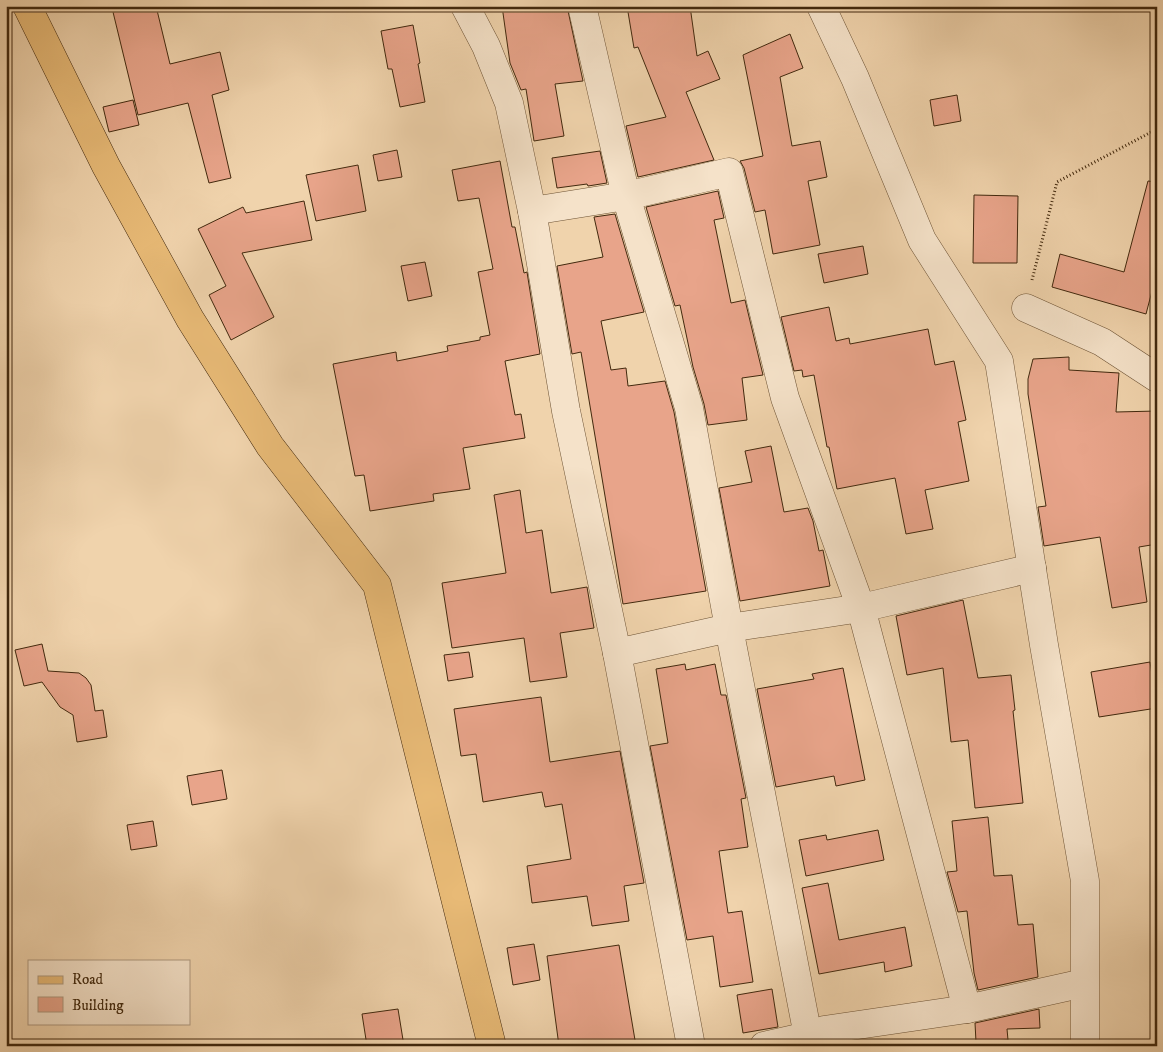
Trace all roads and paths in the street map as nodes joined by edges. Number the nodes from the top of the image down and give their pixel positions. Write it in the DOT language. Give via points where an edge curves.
graph roads {
  1 [pos="27,6"];
  2 [pos="465,6"];
  3 [pos="582,6"];
  4 [pos="821,6"];
  5 [pos="1157,129"];
  6 [pos="626,196"];
  7 [pos="532,211"];
  8 [pos="1026,308"];
  9 [pos="1157,378"];
  10 [pos="1032,568"];
  11 [pos="861,608"];
  12 [pos="729,628"];
  13 [pos="616,653"];
  14 [pos="1084,983"];
  15 [pos="967,1009"];
  16 [pos="820,1037"];
  17 [pos="492,1046"];
  18 [pos="691,1046"];
  19 [pos="764,1046"];
  20 [pos="1085,1046"];
  1 -- 17 [label="main road" via="106,166 190,320 270,446 377,585"];
  2 -- 7 [label="street" via="486,46 508,103"];
  3 -- 6 [label="street"];
  4 -- 10 [label="street" via="855,78 922,240 999,361"];
  5 -- 8 [label="path" via="1057,182"];
  6 -- 7 [label="street"];
  6 -- 11 [label="street" via="729,172 785,398"];
  6 -- 12 [label="street" via="689,408"];
  7 -- 13 [label="street" via="566,411"];
  8 -- 9 [label="street" via="1102,342"];
  10 -- 11 [label="street"];
  10 -- 14 [label="street" via="1085,881"];
  11 -- 12 [label="street"];
  11 -- 15 [label="street"];
  12 -- 13 [label="street"];
  12 -- 16 [label="street"];
  13 -- 18 [label="street"];
  14 -- 15 [label="street"];
  14 -- 20 [label="street"];
  15 -- 16 [label="street"];
  16 -- 19 [label="street"];
}
